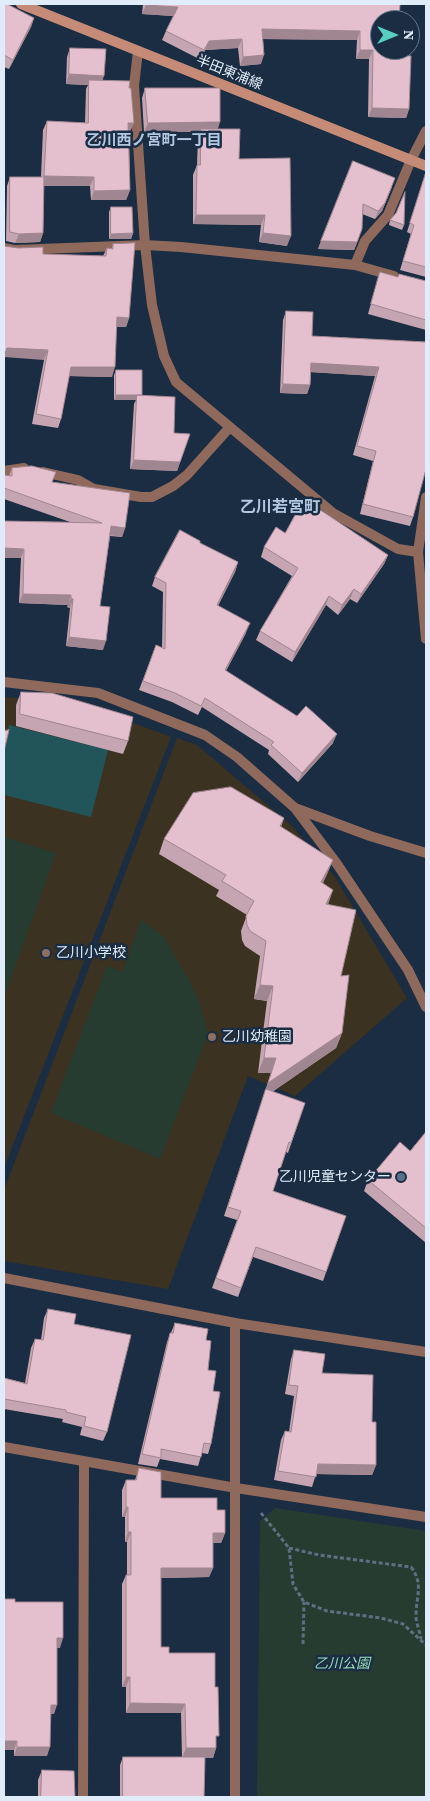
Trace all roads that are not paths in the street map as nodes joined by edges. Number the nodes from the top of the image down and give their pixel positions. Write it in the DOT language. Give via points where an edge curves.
graph roads {
  1 [pos="21,4"];
  2 [pos="138,51"];
  3 [pos="426,131"];
  4 [pos="411,160"];
  5 [pos="426,166"];
  6 [pos="145,245"];
  7 [pos="4,248"];
  8 [pos="355,265"];
  9 [pos="405,280"];
  10 [pos="230,427"];
  11 [pos="4,471"];
  12 [pos="426,497"];
  13 [pos="418,552"];
  14 [pos="426,639"];
  15 [pos="4,682"];
  16 [pos="295,808"];
  17 [pos="426,852"];
  18 [pos="426,1006"];
  19 [pos="4,1278"];
  20 [pos="235,1323"];
  21 [pos="426,1352"];
  22 [pos="4,1447"];
  23 [pos="84,1461"];
  24 [pos="236,1488"];
  25 [pos="426,1517"];
  26 [pos="83,1797"];
  27 [pos="235,1797"];
  1 -- 2 [label="main road, 半田東浦線"];
  2 -- 4 [label="main road, 半田東浦線"];
  2 -- 6 [label="street" via="134,86"];
  3 -- 4 [label="street"];
  4 -- 5 [label="main road, 半田東浦線"];
  4 -- 8 [label="street" via="388,215 365,241"];
  6 -- 7 [label="street"];
  6 -- 8 [label="street"];
  6 -- 10 [label="street" via="152,304 164,356 176,382"];
  8 -- 9 [label="street"];
  10 -- 11 [label="street" via="187,474 152,497 94,489 78,480 22,467"];
  10 -- 13 [label="street" via="333,513 398,549"];
  12 -- 13 [label="street"];
  13 -- 14 [label="street"];
  15 -- 16 [label="street" via="98,693 205,735 237,757"];
  16 -- 17 [label="street" via="370,836"];
  16 -- 18 [label="street" via="408,970"];
  19 -- 20 [label="street"];
  20 -- 21 [label="street"];
  20 -- 24 [label="street"];
  22 -- 23 [label="street"];
  23 -- 24 [label="street"];
  23 -- 26 [label="street"];
  24 -- 25 [label="street"];
  24 -- 27 [label="street"];
}
